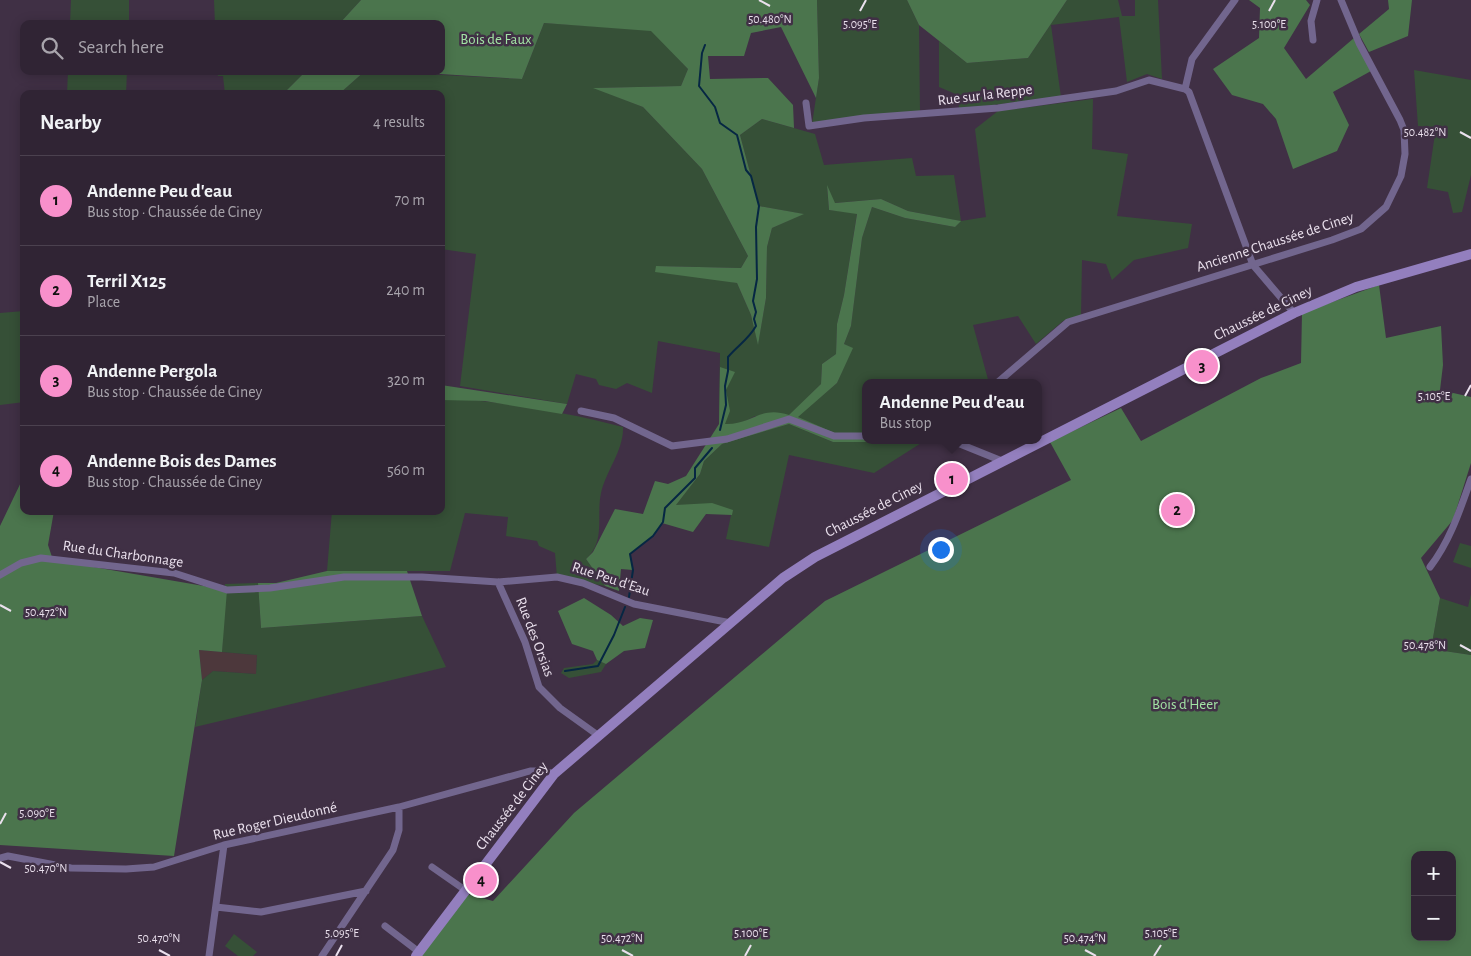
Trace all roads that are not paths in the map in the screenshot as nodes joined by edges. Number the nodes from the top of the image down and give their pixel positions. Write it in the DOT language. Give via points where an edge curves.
graph roads {
  1 [pos="1235,0"];
  2 [pos="1317,0"];
  3 [pos="1341,0"];
  4 [pos="1313,40"];
  5 [pos="1185,89"];
  6 [pos="806,103"];
  7 [pos="1471,254"];
  8 [pos="1254,265"];
  9 [pos="1294,313"];
  10 [pos="1002,379"];
  11 [pos="581,411"];
  12 [pos="862,436"];
  13 [pos="1042,441"];
  14 [pos="960,444"];
  15 [pos="1036,444"];
  16 [pos="1002,461"];
  17 [pos="1471,479"];
  18 [pos="1430,567"];
  19 [pos="0,575"];
  20 [pos="422,577"];
  21 [pos="498,582"];
  22 [pos="731,623"];
  23 [pos="599,736"];
  24 [pos="554,774"];
  25 [pos="399,808"];
  26 [pos="224,845"];
  27 [pos="0,858"];
  28 [pos="432,867"];
  29 [pos="465,890"];
  30 [pos="366,891"];
  31 [pos="216,907"];
  32 [pos="385,926"];
  33 [pos="417,954"];
  34 [pos="209,956"];
  35 [pos="322,956"];
  1 -- 5 [label="street" via="1192,59"];
  2 -- 4 [label="street" via="1311,21"];
  3 -- 8 [label="street, Ancienne Chaussée de Ciney" via="1359,43 1404,130 1405,154 1401,176 1386,207 1361,229"];
  5 -- 6 [label="street, Rue sur la Reppe" via="1149,80 1116,91 998,108 864,118 809,126"];
  5 -- 8 [label="street" via="1189,92 1223,178"];
  7 -- 9 [label="main road, Chaussée de Ciney" via="1356,287"];
  8 -- 9 [label="street"];
  8 -- 10 [label="street, Ancienne Chaussée de Ciney" via="1068,322"];
  9 -- 13 [label="main road, Chaussée de Ciney"];
  11 -- 12 [label="street" via="614,418 672,446 727,439 790,419 834,436"];
  14 -- 16 [label="street"];
  15 -- 16 [label="main road, Chaussée de Ciney"];
  16 -- 22 [label="main road, Chaussée de Ciney" via="815,557 783,578"];
  17 -- 18 [label="street" via="1442,552"];
  19 -- 20 [label="street, Rue du Charbonnage" via="21,563 41,558 174,573 227,590 270,588 344,577"];
  20 -- 21 [label="street, Rue Peu d'Eau"];
  21 -- 22 [label="street, Rue Peu d'Eau" via="557,577 583,583 634,604"];
  21 -- 23 [label="street, Rue des Orsias" via="525,642 539,687 560,708"];
  22 -- 23 [label="main road, Chaussée de Ciney"];
  23 -- 24 [label="main road, Chaussée de Ciney"];
  24 -- 25 [label="street, Rue Roger Dieudonné" via="530,771"];
  24 -- 29 [label="main road, Chaussée de Ciney"];
  25 -- 26 [label="street, Rue Roger Dieudonné"];
  25 -- 30 [label="street" via="399,830 393,850"];
  26 -- 27 [label="street, Rue Roger Dieudonné" via="154,867 126,869 71,868 8,856"];
  26 -- 31 [label="street"];
  28 -- 29 [label="street"];
  29 -- 33 [label="main road, Chaussée de Ciney"];
  30 -- 31 [label="street" via="261,912"];
  30 -- 35 [label="street"];
  31 -- 34 [label="street"];
  32 -- 33 [label="street, Chaussée de Ciney"];
}
